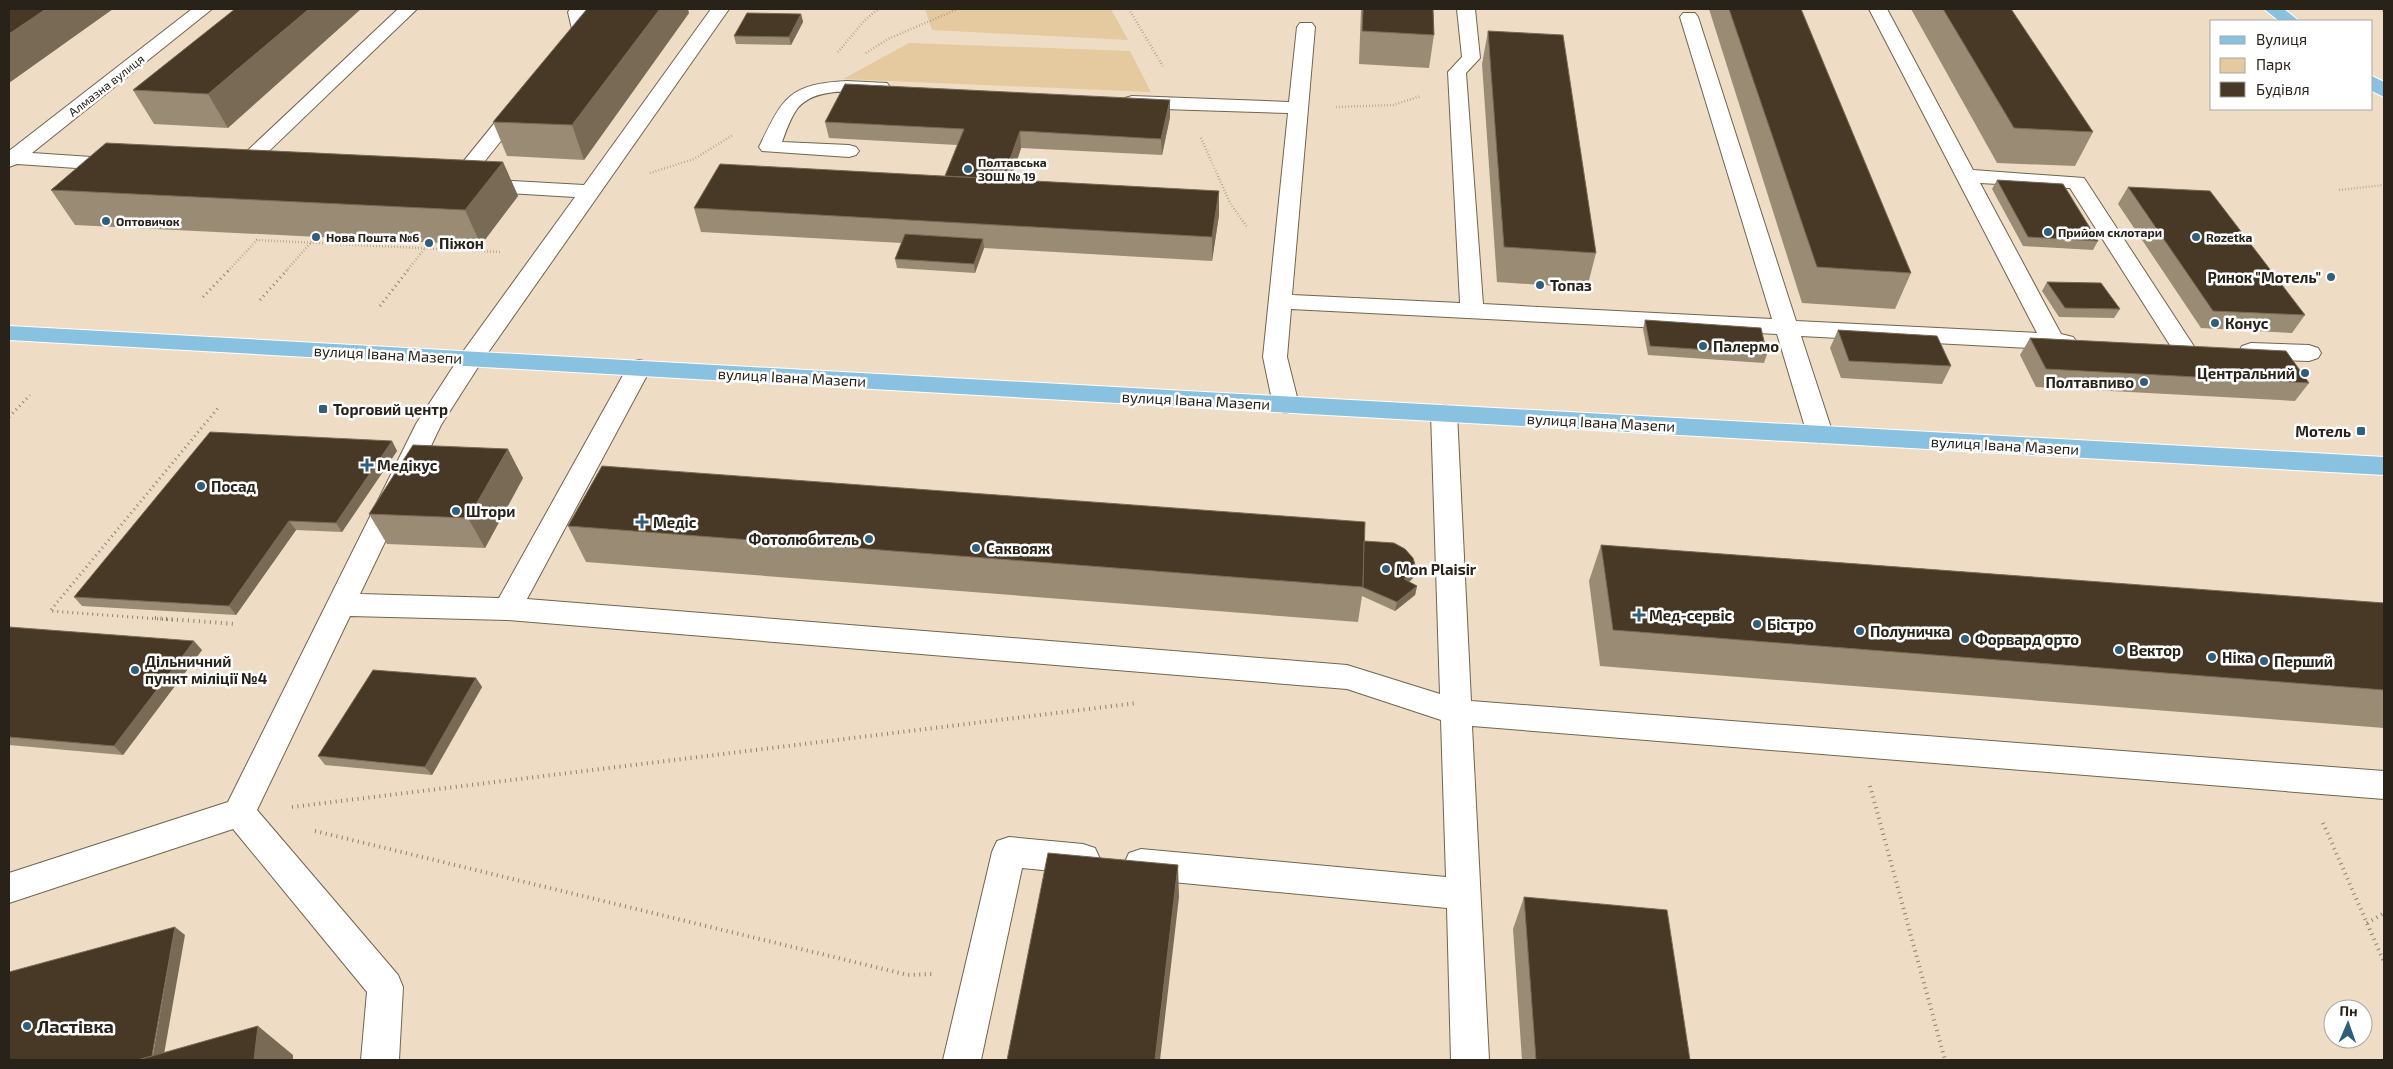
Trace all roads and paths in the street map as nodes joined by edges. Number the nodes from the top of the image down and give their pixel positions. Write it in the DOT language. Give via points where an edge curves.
graph roads {
  1 [pos="203,9"];
  2 [pos="408,9"];
  3 [pos="579,9"];
  4 [pos="720,9"];
  5 [pos="878,9"];
  6 [pos="1129,9"];
  7 [pos="1466,9"];
  8 [pos="1878,9"];
  9 [pos="2273,9"];
  10 [pos="2380,9"];
  11 [pos="2384,12"];
  12 [pos="1689,17"];
  13 [pos="2289,20"];
  14 [pos="1306,27"];
  15 [pos="834,56"];
  16 [pos="555,61"];
  17 [pos="2373,83"];
  18 [pos="1458,84"];
  19 [pos="902,89"];
  20 [pos="2384,91"];
  21 [pos="530,92"];
  22 [pos="1118,102"];
  23 [pos="1186,106"];
  24 [pos="1298,108"];
  25 [pos="849,152"];
  26 [pos="11,160"];
  27 [pos="138,166"];
  28 [pos="267,173"];
  29 [pos="1966,176"];
  30 [pos="2384,185"];
  31 [pos="2339,190"];
  32 [pos="590,192"];
  33 [pos="316,237"];
  34 [pos="311,243"];
  35 [pos="429,243"];
  36 [pos="425,248"];
  37 [pos="545,254"];
  38 [pos="1282,277"];
  39 [pos="203,297"];
  40 [pos="260,300"];
  41 [pos="1280,301"];
  42 [pos="380,306"];
  43 [pos="1472,311"];
  44 [pos="1787,328"];
  45 [pos="9,333"];
  46 [pos="2053,342"];
  47 [pos="2083,343"];
  48 [pos="2153,346"];
  49 [pos="2232,350"];
  50 [pos="2309,353"];
  51 [pos="471,359"];
  52 [pos="639,368"];
  53 [pos="30,395"];
  54 [pos="1286,405"];
  55 [pos="218,408"];
  56 [pos="1444,413"];
  57 [pos="9,417"];
  58 [pos="1820,434"];
  59 [pos="2384,466"];
  60 [pos="341,605"];
  61 [pos="506,609"];
  62 [pos="234,624"];
  63 [pos="1140,702"];
  64 [pos="1456,712"];
  65 [pos="1859,744"];
  66 [pos="2303,778"];
  67 [pos="2384,785"];
  68 [pos="239,813"];
  69 [pos="307,830"];
  70 [pos="9,888"];
  71 [pos="1463,894"];
  72 [pos="2384,912"];
  73 [pos="2367,923"];
  74 [pos="2384,962"];
  75 [pos="982,972"];
  76 [pos="380,1060"];
  77 [pos="962,1060"];
  78 [pos="1470,1060"];
  79 [pos="1945,1060"];
  1 -- 26 [label="street, Алмазна вулиця"];
  2 -- 28 [label="street" via="227,171"];
  3 -- 16 [label="street" via="580,30"];
  4 -- 32 [label="street"];
  5 -- 15 [label="path"];
  6 -- 23 [label="path"];
  7 -- 18 [label="street" via="1471,58 1457,72"];
  8 -- 29 [label="street"];
  9 -- 13 [label="main road"];
  10 -- 11 [label="path"];
  12 -- 44 [label="street"];
  14 -- 24 [label="street"];
  17 -- 20 [label="main road"];
  18 -- 24 [label="path" via="1393,105"];
  18 -- 43 [label="street"];
  19 -- 25 [label="street" via="853,86 809,93 793,102 769,147"];
  21 -- 32 [label="street" via="445,183"];
  22 -- 23 [label="street"];
  23 -- 24 [label="street"];
  23 -- 38 [label="path" via="1230,203"];
  24 -- 38 [label="street"];
  26 -- 27 [label="street"];
  29 -- 46 [label="street"];
  29 -- 48 [label="street" via="2077,182 2193,348"];
  30 -- 31 [label="path"];
  32 -- 37 [label="street"];
  33 -- 34 [label="path"];
  34 -- 36 [label="path"];
  34 -- 39 [label="path" via="257,240"];
  34 -- 40 [label="path"];
  35 -- 36 [label="path"];
  36 -- 37 [label="path"];
  36 -- 42 [label="path"];
  37 -- 51 [label="street"];
  38 -- 41 [label="street"];
  41 -- 43 [label="street"];
  41 -- 54 [label="street" via="1276,356"];
  43 -- 44 [label="street"];
  44 -- 46 [label="street"];
  44 -- 58 [label="street"];
  45 -- 51 [label="main road, вулиця Івана Мазепи"];
  46 -- 47 [label="street"];
  49 -- 50 [label="street"];
  51 -- 52 [label="main road, вулиця Івана Мазепи"];
  51 -- 60 [label="street" via="429,424"];
  52 -- 54 [label="main road, вулиця Івана Мазепи"];
  52 -- 61 [label="street"];
  53 -- 57 [label="path"];
  54 -- 56 [label="main road, вулиця Івана Мазепи"];
  55 -- 62 [label="path" via="50,611"];
  56 -- 58 [label="main road, вулиця Івана Мазепи"];
  56 -- 64 [label="street"];
  58 -- 59 [label="main road, вулиця Івана Мазепи"];
  60 -- 61 [label="street"];
  60 -- 68 [label="street"];
  61 -- 64 [label="street" via="1347,677"];
  63 -- 68 [label="path"];
  64 -- 65 [label="street"];
  64 -- 71 [label="street"];
  65 -- 66 [label="street"];
  65 -- 79 [label="path"];
  66 -- 67 [label="street"];
  66 -- 73 [label="path"];
  68 -- 70 [label="street"];
  68 -- 76 [label="street" via="385,987"];
  69 -- 75 [label="path" via="908,975"];
  71 -- 75 [label="street" via="1009,852"];
  71 -- 78 [label="street"];
  72 -- 73 [label="path"];
  73 -- 74 [label="path"];
  75 -- 77 [label="street"];
}
